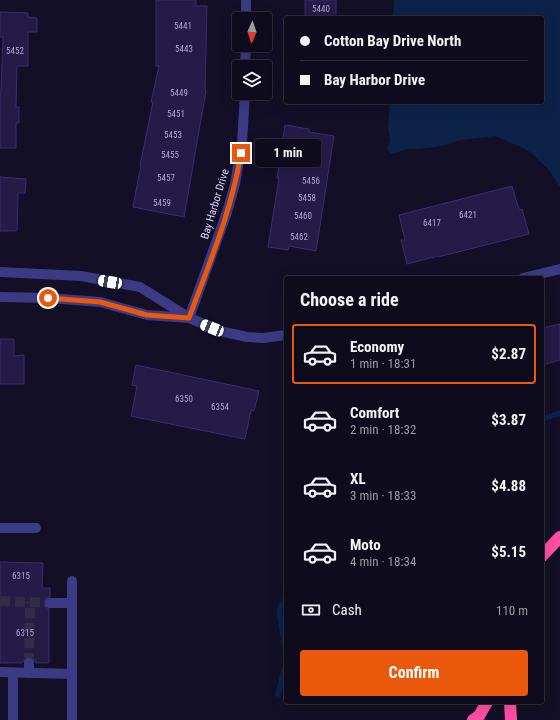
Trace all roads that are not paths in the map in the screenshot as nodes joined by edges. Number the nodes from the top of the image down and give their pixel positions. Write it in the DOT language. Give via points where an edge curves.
graph roads {
  1 [pos="246,0"];
  2 [pos="246,12"];
  3 [pos="245,100"];
  4 [pos="560,269"];
  5 [pos="0,272"];
  6 [pos="531,276"];
  7 [pos="0,297"];
  8 [pos="189,318"];
  9 [pos="284,335"];
  10 [pos="0,528"];
  11 [pos="36,528"];
  12 [pos="560,537"];
  13 [pos="544,554"];
  14 [pos="72,581"];
  15 [pos="50,603"];
  16 [pos="72,603"];
  17 [pos="0,672"];
  18 [pos="13,673"];
  19 [pos="72,674"];
  20 [pos="486,704"];
  21 [pos="510,704"];
  22 [pos="13,720"];
  23 [pos="72,720"];
  24 [pos="474,720"];
  25 [pos="511,720"];
  1 -- 2 [label="street"];
  3 -- 8 [label="street, Bay Harbor Drive" via="242,143 235,184"];
  4 -- 6 [label="street"];
  5 -- 8 [label="street" via="81,276 140,287"];
  7 -- 8 [label="street" via="100,302 147,315"];
  8 -- 9 [label="street" via="224,332 247,337"];
  10 -- 11 [label="street"];
  12 -- 13 [label="highway"];
  14 -- 16 [label="street"];
  15 -- 16 [label="street"];
  16 -- 19 [label="street"];
  17 -- 18 [label="street"];
  18 -- 19 [label="street" via="29,668"];
  18 -- 22 [label="street"];
  19 -- 23 [label="street"];
  20 -- 24 [label="highway"];
  21 -- 25 [label="highway"];
}
